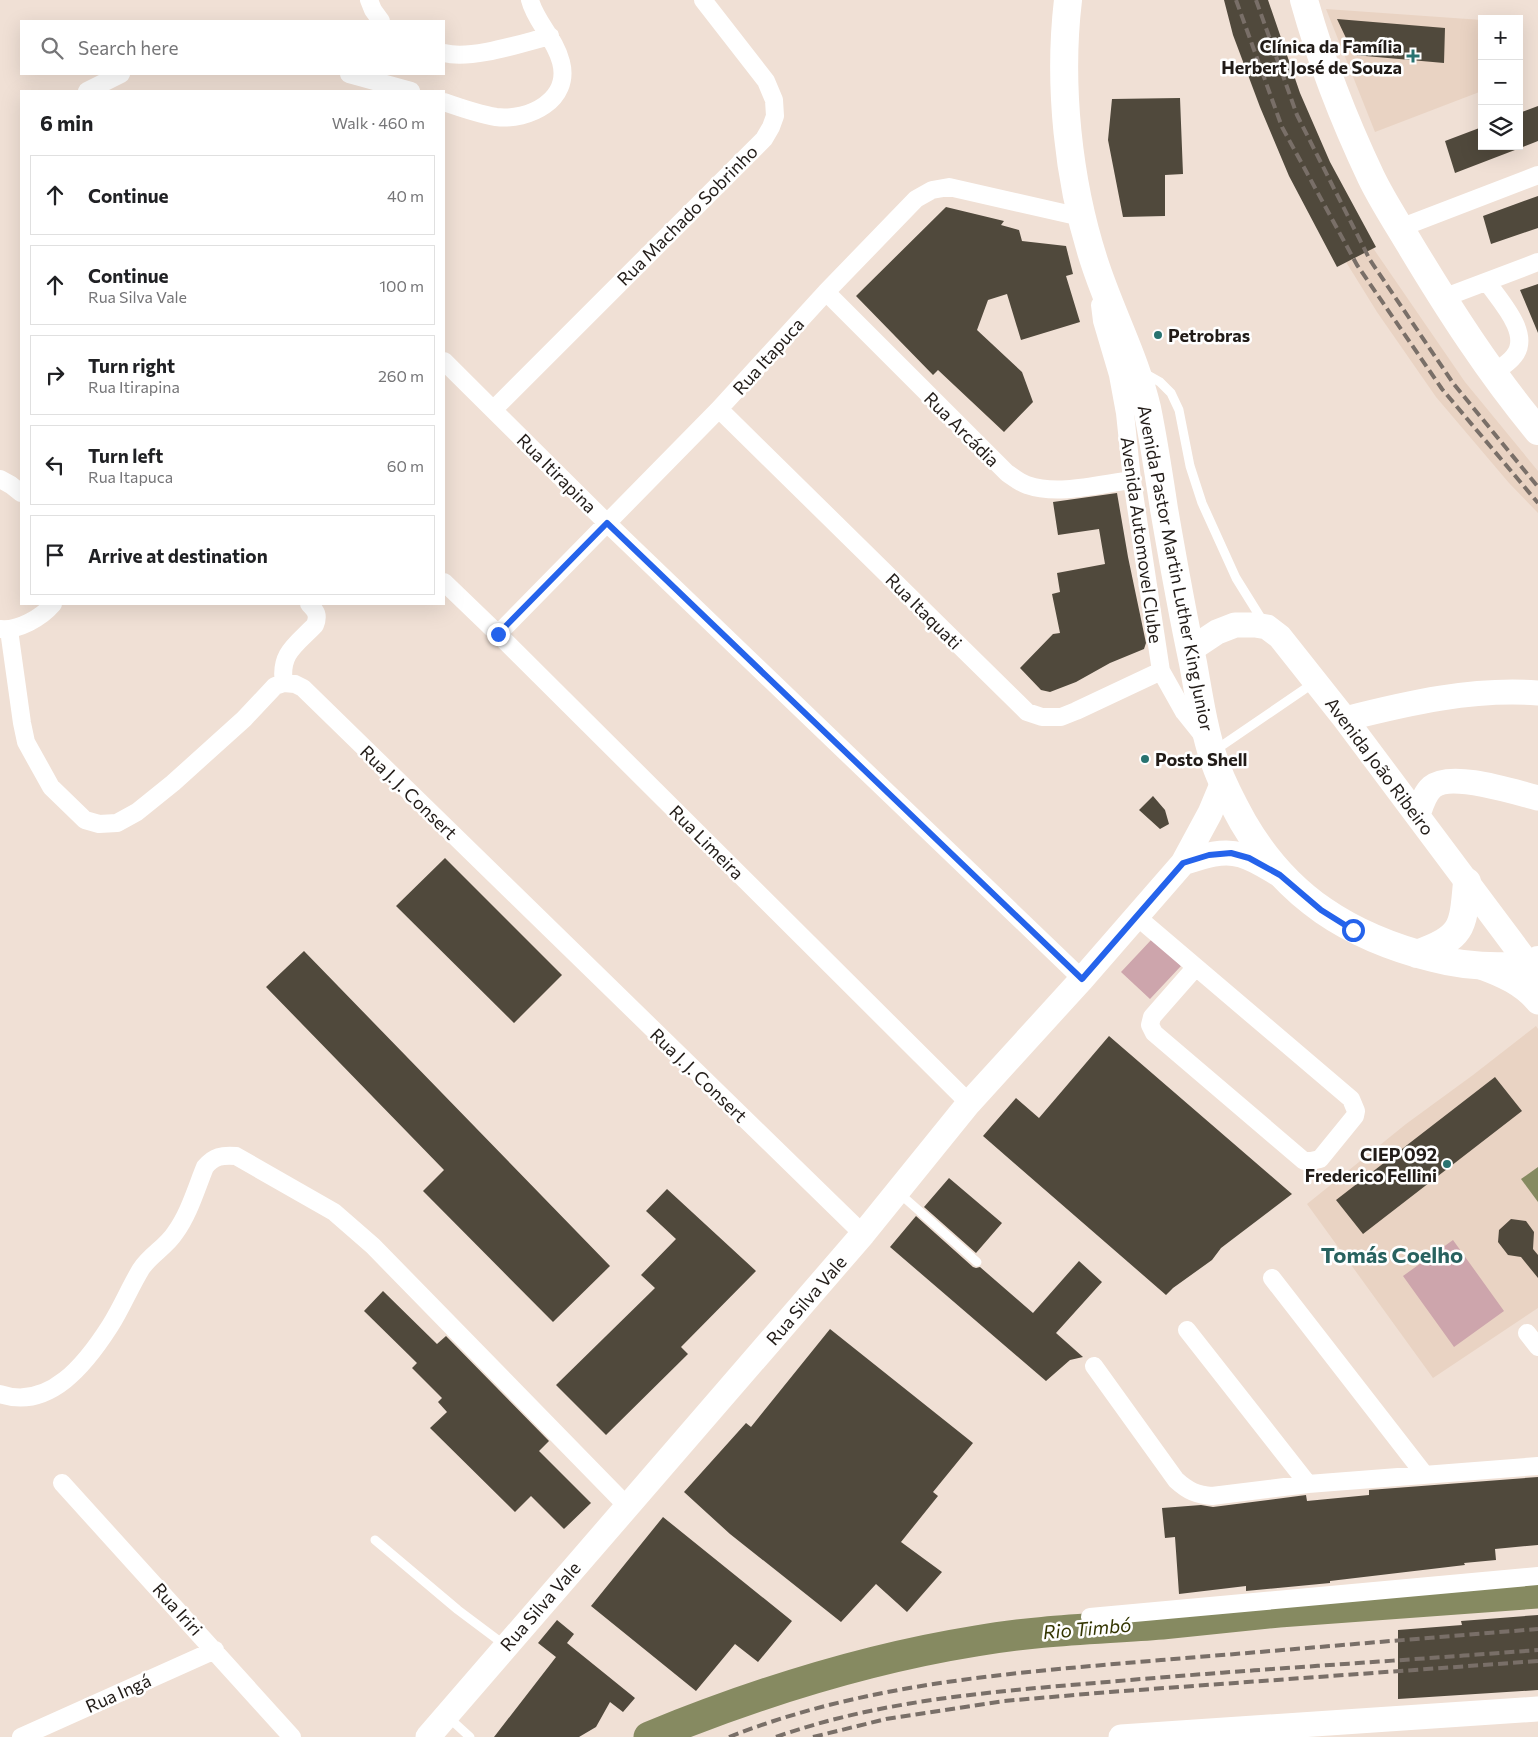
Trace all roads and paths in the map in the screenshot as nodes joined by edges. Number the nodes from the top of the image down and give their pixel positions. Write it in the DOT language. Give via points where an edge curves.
graph roads {
  1 [pos="369,0"];
  2 [pos="530,0"];
  3 [pos="703,0"];
  4 [pos="1068,0"];
  5 [pos="1304,0"];
  6 [pos="381,20"];
  7 [pos="550,36"];
  8 [pos="445,53"];
  9 [pos="118,75"];
  10 [pos="353,75"];
  11 [pos="89,90"];
  12 [pos="407,90"];
  13 [pos="445,102"];
  14 [pos="1538,175"];
  15 [pos="1081,217"];
  16 [pos="1400,228"];
  17 [pos="1538,262"];
  18 [pos="1095,264"];
  19 [pos="1487,282"];
  20 [pos="826,292"];
  21 [pos="1442,298"];
  22 [pos="445,362"];
  23 [pos="1135,368"];
  24 [pos="1493,373"];
  25 [pos="494,409"];
  26 [pos="719,409"];
  27 [pos="1538,431"];
  28 [pos="0,479"];
  29 [pos="1132,480"];
  30 [pos="20,492"];
  31 [pos="607,523"];
  32 [pos="445,583"];
  33 [pos="52,605"];
  34 [pos="310,605"];
  35 [pos="1267,627"];
  36 [pos="4,629"];
  37 [pos="498,634"];
  38 [pos="1190,650"];
  39 [pos="1161,671"];
  40 [pos="1315,682"];
  41 [pos="284,683"];
  42 [pos="1538,693"];
  43 [pos="1345,719"];
  44 [pos="1211,748"];
  45 [pos="1223,782"];
  46 [pos="1538,798"];
  47 [pos="1418,815"];
  48 [pos="1183,863"];
  49 [pos="1280,875"];
  50 [pos="1467,882"];
  51 [pos="1136,916"];
  52 [pos="1417,954"];
  53 [pos="1481,967"];
  54 [pos="1535,967"];
  55 [pos="1195,968"];
  56 [pos="1082,979"];
  57 [pos="1538,1002"];
  58 [pos="969,1103"];
  59 [pos="897,1191"];
  60 [pos="863,1234"];
  61 [pos="977,1262"];
  62 [pos="1272,1278"];
  63 [pos="1187,1330"];
  64 [pos="1527,1334"];
  65 [pos="1538,1347"];
  66 [pos="1094,1366"];
  67 [pos="0,1394"];
  68 [pos="1538,1466"];
  69 [pos="1425,1475"];
  70 [pos="62,1483"];
  71 [pos="1308,1484"];
  72 [pos="627,1506"];
  73 [pos="375,1540"];
  74 [pos="1538,1576"];
  75 [pos="1090,1617"];
  76 [pos="506,1646"];
  77 [pos="215,1650"];
  78 [pos="1538,1709"];
  79 [pos="446,1716"];
  80 [pos="21,1737"];
  81 [pos="292,1737"];
  82 [pos="428,1737"];
  83 [pos="470,1737"];
  84 [pos="1121,1737"];
  1 -- 6 [label="street"];
  2 -- 7 [label="street"];
  3 -- 25 [label="street, Rua Machado Sobrinho" via="766,81 774,100 775,116 771,127 764,139"];
  4 -- 15 [label="main road, Avenida Pastor Martin Luther King Junior" via="1064,62 1069,144"];
  5 -- 16 [label="main road" via="1340,108 1372,179"];
  7 -- 8 [label="street" via="499,50"];
  7 -- 13 [label="street" via="562,65 562,78 552,100 539,110 498,117 473,113"];
  9 -- 11 [label="street"];
  10 -- 12 [label="street"];
  14 -- 16 [label="street"];
  15 -- 18 [label="main road, Avenida Pastor Martin Luther King Junior"];
  15 -- 20 [label="street, Rua Itapuca" via="962,189 932,190 916,199"];
  16 -- 21 [label="main road"];
  17 -- 19 [label="street"];
  18 -- 23 [label="main road, Avenida Pastor Martin Luther King Junior"];
  18 -- 29 [label="street, Avenida Automovel Clube" via="1102,320 1123,404"];
  19 -- 21 [label="street"];
  19 -- 24 [label="street" via="1518,327 1520,336 1520,347 1514,357"];
  20 -- 26 [label="street, Rua Itapuca"];
  20 -- 29 [label="street, Rua Arcádia" via="1007,473 1026,485 1048,490"];
  21 -- 24 [label="main road"];
  22 -- 25 [label="street, Rua Itirapina"];
  23 -- 35 [label="lane" via="1160,382 1171,393 1179,410 1190,466 1202,503 1236,578"];
  23 -- 38 [label="main road, Avenida Pastor Martin Luther King Junior" via="1146,407"];
  24 -- 27 [label="main road"];
  25 -- 31 [label="street, Rua Itirapina"];
  26 -- 31 [label="street, Rua Itapuca"];
  26 -- 39 [label="street, Rua Itaquati" via="1027,712 1042,717 1061,716"];
  28 -- 30 [label="street"];
  29 -- 39 [label="street, Avenida Automovel Clube"];
  31 -- 37 [label="street, Rua Itapuca"];
  31 -- 56 [label="street, Rua Itirapina"];
  32 -- 37 [label="street, Rua Limeira"];
  33 -- 36 [label="street" via="36,619"];
  34 -- 41 [label="street" via="316,610 318,619 284,661"];
  35 -- 38 [label="street" via="1235,625 1217,632"];
  35 -- 40 [label="street, Avenida João Ribeiro" via="1280,636"];
  36 -- 41 [label="street" via="26,742 51,787 85,820 99,824 117,823 137,812 237,725 275,686"];
  37 -- 58 [label="street, Rua Limeira"];
  38 -- 44 [label="main road, Avenida Pastor Martin Luther King Junior"];
  39 -- 44 [label="street, Avenida Automovel Clube" via="1184,712"];
  40 -- 43 [label="street, Avenida João Ribeiro"];
  40 -- 44 [label="lane"];
  41 -- 60 [label="street, Rua J. J. Consert" via="303,688"];
  42 -- 43 [label="street" via="1515,691 1455,697"];
  43 -- 47 [label="street, Avenida João Ribeiro"];
  44 -- 45 [label="main road, Avenida Pastor Martin Luther King Junior"];
  45 -- 48 [label="street, Rua Silva Vale"];
  45 -- 49 [label="main road, Avenida Pastor Martin Luther King Junior" via="1243,822"];
  46 -- 47 [label="street" via="1456,780 1432,787 1424,797"];
  47 -- 50 [label="street, Avenida João Ribeiro"];
  48 -- 49 [label="street" via="1209,855 1240,854"];
  48 -- 51 [label="street, Rua Silva Vale"];
  49 -- 52 [label="main road, Avenida Pastor Martin Luther King Junior" via="1321,910 1353,930"];
  50 -- 52 [label="main road" via="1464,915 1457,933 1439,946"];
  50 -- 54 [label="street, Avenida João Ribeiro"];
  51 -- 55 [label="street"];
  51 -- 56 [label="street, Rua Silva Vale"];
  52 -- 53 [label="main road, Avenida Pastor Martin Luther King Junior"];
  53 -- 54 [label="main road, Avenida Pastor Martin Luther King Junior"];
  53 -- 57 [label="street" via="1504,975"];
  55 -- 55 [label="street" via="1355,1105 1355,1116 1320,1159 1304,1161 1154,1033 1150,1025 1152,1018"];
  56 -- 58 [label="street, Rua Silva Vale"];
  58 -- 59 [label="street, Rua Silva Vale"];
  59 -- 60 [label="street, Rua Silva Vale"];
  59 -- 61 [label="lane"];
  60 -- 72 [label="street, Rua Silva Vale"];
  62 -- 69 [label="street"];
  63 -- 71 [label="street"];
  64 -- 65 [label="street"];
  66 -- 71 [label="street" via="1176,1480 1188,1490 1212,1496"];
  67 -- 72 [label="street" via="32,1397 65,1382 111,1325 143,1266 177,1232 212,1159 223,1155 236,1156 334,1212 373,1246"];
  68 -- 69 [label="street"];
  69 -- 71 [label="street"];
  70 -- 77 [label="street, Rua Iriri"];
  72 -- 76 [label="street, Rua Silva Vale"];
  73 -- 76 [label="lane"];
  74 -- 75 [label="street"];
  76 -- 79 [label="street, Rua Silva Vale"];
  77 -- 80 [label="street, Rua Ingá"];
  77 -- 81 [label="street, Rua Iriri"];
  78 -- 84 [label="street"];
  79 -- 82 [label="street, Rua Silva Vale"];
  79 -- 83 [label="lane"];
}
